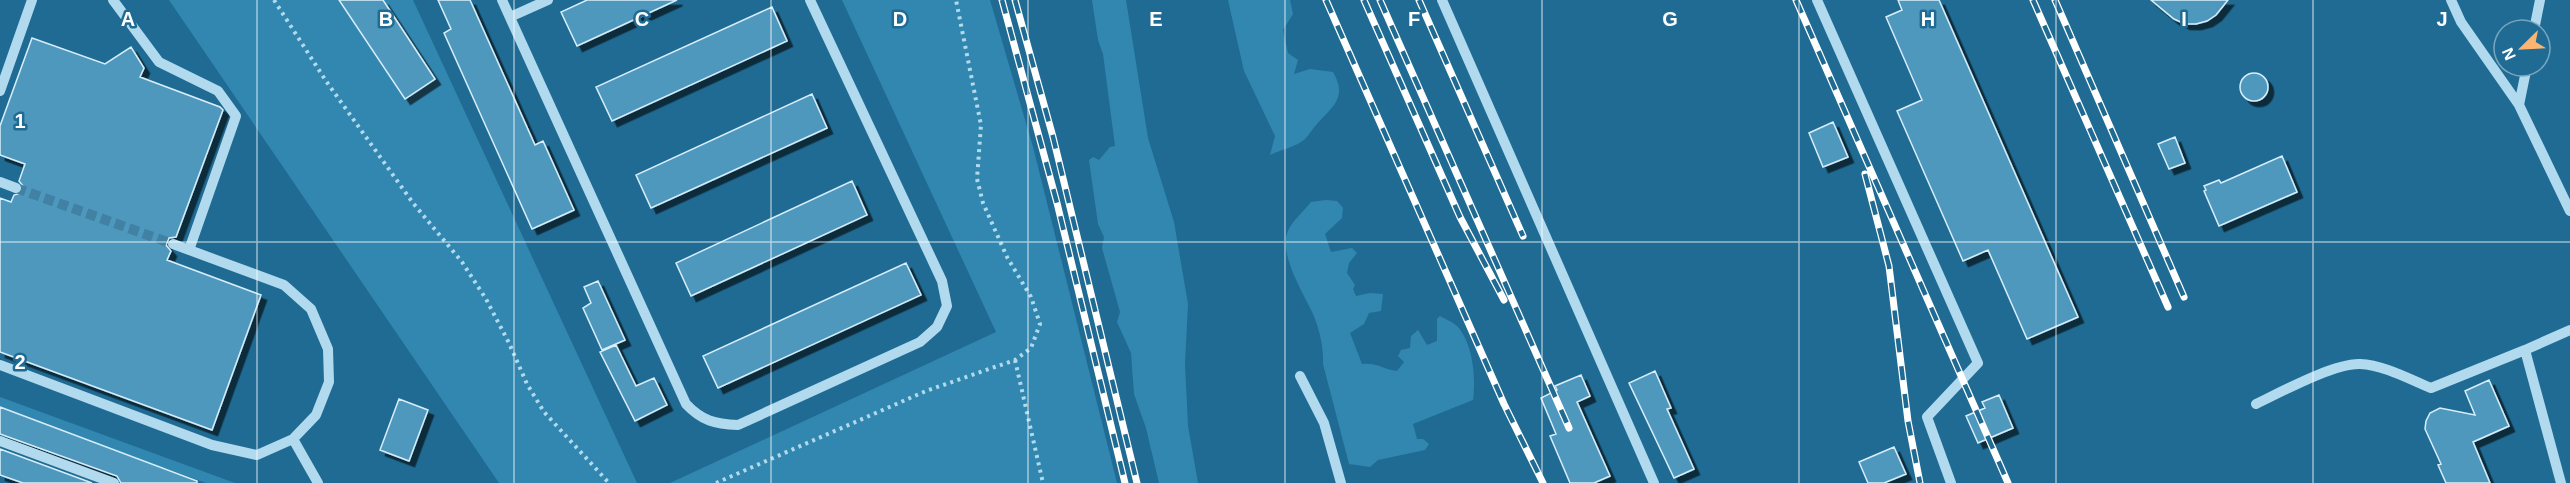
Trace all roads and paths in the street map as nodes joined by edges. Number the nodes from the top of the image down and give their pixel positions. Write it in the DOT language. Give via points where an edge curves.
graph roads {
  1 [pos="32,0"];
  2 [pos="114,0"];
  3 [pos="274,0"];
  4 [pos="502,0"];
  5 [pos="548,0"];
  6 [pos="810,0"];
  7 [pos="1442,0"];
  8 [pos="1817,0"];
  9 [pos="2451,0"];
  10 [pos="2540,0"];
  11 [pos="510,17"];
  12 [pos="2536,18"];
  13 [pos="2525,78"];
  14 [pos="0,91"];
  15 [pos="2519,105"];
  16 [pos="0,182"];
  17 [pos="16,188"];
  18 [pos="2570,211"];
  19 [pos="173,244"];
  20 [pos="189,250"];
  21 [pos="2570,330"];
  22 [pos="2525,350"];
  23 [pos="1015,360"];
  24 [pos="0,364"];
  25 [pos="1300,376"];
  26 [pos="2256,404"];
  27 [pos="293,439"];
  28 [pos="0,441"];
  29 [pos="114,483"];
  30 [pos="318,483"];
  31 [pos="609,483"];
  32 [pos="1043,483"];
  33 [pos="1341,483"];
  34 [pos="1654,483"];
  35 [pos="1951,483"];
  36 [pos="2561,483"];
  1 -- 14 [label="lane"];
  2 -- 20 [label="lane" via="159,62 218,91 236,116"];
  3 -- 31 [label="path" via="413,203 462,262 486,299 544,412"];
  4 -- 11 [label="lane"];
  5 -- 11 [label="lane"];
  6 -- 11 [label="lane" via="942,282 947,306 937,327 920,342 738,426 698,417 686,404"];
  7 -- 34 [label="lane"];
  8 -- 35 [label="lane" via="1978,363 1927,417"];
  9 -- 15 [label="lane" via="2461,22"];
  10 -- 12 [label="lane"];
  13 -- 15 [label="lane"];
  15 -- 18 [label="lane"];
  16 -- 17 [label="lane"];
  19 -- 20 [label="lane"];
  20 -- 27 [label="lane" via="284,285 311,309 328,349 329,382 316,415"];
  21 -- 22 [label="lane"];
  22 -- 26 [label="lane" via="2431,388 2360,364 2328,371"];
  22 -- 36 [label="lane"];
  23 -- 32 [label="path"];
  24 -- 27 [label="lane" via="212,445 257,455"];
  25 -- 33 [label="lane" via="1324,423"];
  27 -- 30 [label="lane"];
  28 -- 29 [label="lane"];
}
